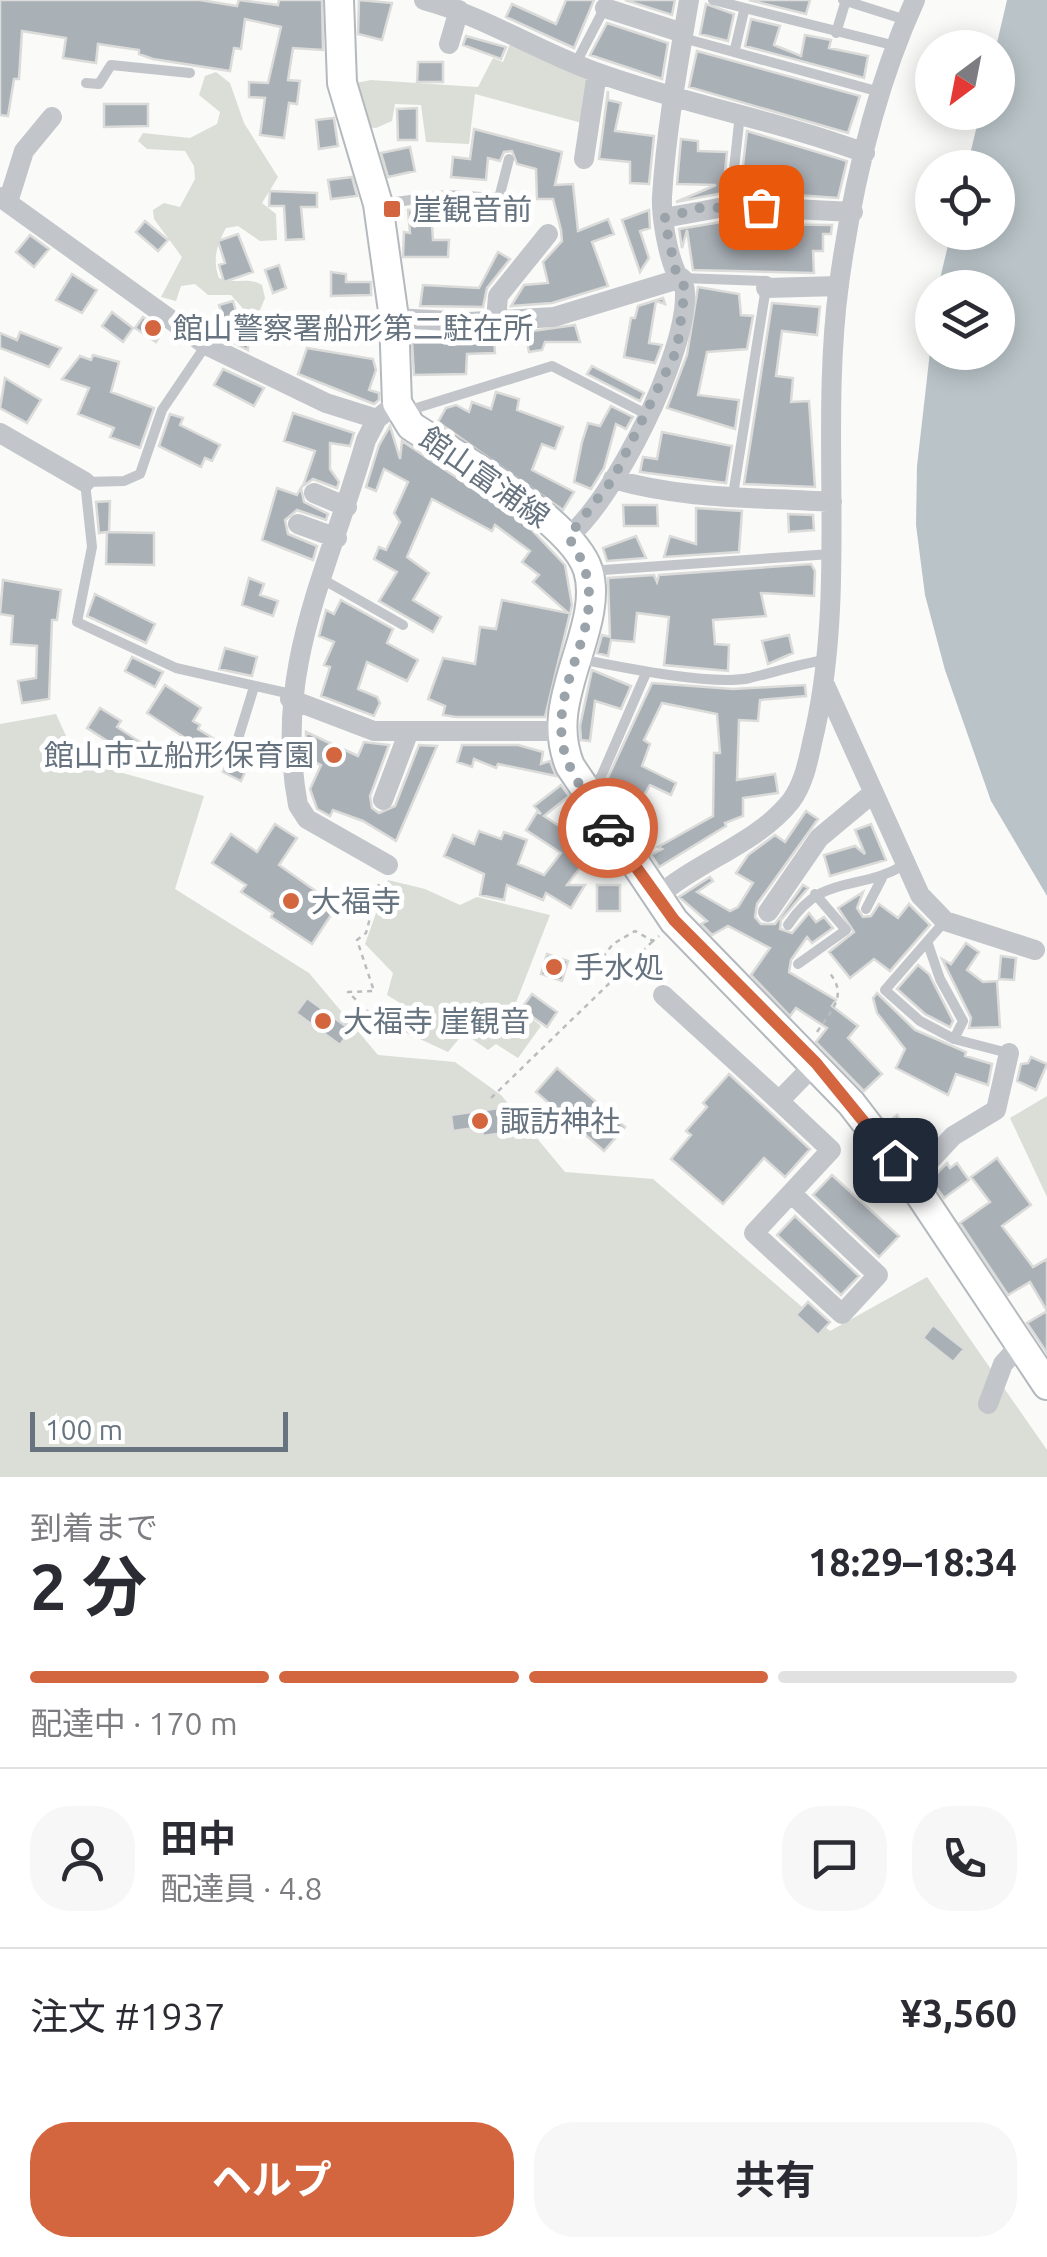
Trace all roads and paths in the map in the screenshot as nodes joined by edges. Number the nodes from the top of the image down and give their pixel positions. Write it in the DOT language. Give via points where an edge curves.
graph roads {
  1 [pos="339,0"];
  2 [pos="424,0"];
  3 [pos="689,0"];
  4 [pos="713,0"];
  5 [pos="845,0"];
  6 [pos="916,0"];
  7 [pos="607,4"];
  8 [pos="459,10"];
  9 [pos="744,10"];
  10 [pos="906,20"];
  11 [pos="836,32"];
  12 [pos="683,36"];
  13 [pos="449,44"];
  14 [pos="896,46"];
  15 [pos="735,50"];
  16 [pos="576,63"];
  17 [pos="190,73"];
  18 [pos="597,73"];
  19 [pos="86,83"];
  20 [pos="880,92"];
  21 [pos="673,97"];
  22 [pos="740,114"];
  23 [pos="52,117"];
  24 [pos="865,153"];
  25 [pos="508,159"];
  26 [pos="584,160"];
  27 [pos="4,199"];
  28 [pos="378,204"];
  29 [pos="730,206"];
  30 [pos="853,212"];
  31 [pos="664,218"];
  32 [pos="548,234"];
  33 [pos="682,278"];
  34 [pos="839,286"];
  35 [pos="766,288"];
  36 [pos="394,318"];
  37 [pos="496,322"];
  38 [pos="206,344"];
  39 [pos="392,412"];
  40 [pos="648,415"];
  41 [pos="0,433"];
  42 [pos="613,479"];
  43 [pos="85,482"];
  44 [pos="314,493"];
  45 [pos="733,495"];
  46 [pos="832,502"];
  47 [pos="347,507"];
  48 [pos="298,524"];
  49 [pos="568,537"];
  50 [pos="337,538"];
  51 [pos="832,554"];
  52 [pos="589,572"];
  53 [pos="321,578"];
  54 [pos="404,625"];
  55 [pos="577,659"];
  56 [pos="825,660"];
  57 [pos="646,673"];
  58 [pos="824,685"];
  59 [pos="254,687"];
  60 [pos="291,697"];
  61 [pos="409,731"];
  62 [pos="562,731"];
  63 [pos="238,742"];
  64 [pos="584,791"];
  65 [pos="872,793"];
  66 [pos="383,800"];
  67 [pos="388,865"];
  68 [pos="904,865"];
  69 [pos="882,878"];
  70 [pos="815,894"];
  71 [pos="665,909"];
  72 [pos="866,909"];
  73 [pos="768,912"];
  74 [pos="945,921"];
  75 [pos="788,925"];
  76 [pos="653,941"];
  77 [pos="928,944"];
  78 [pos="1035,950"];
  79 [pos="798,964"];
  80 [pos="828,971"];
  81 [pos="584,981"];
  82 [pos="663,995"];
  83 [pos="368,1036"];
  84 [pos="954,1039"];
  85 [pos="813,1052"];
  86 [pos="1009,1053"];
  87 [pos="492,1098"];
  88 [pos="778,1101"];
  89 [pos="911,1181"];
  90 [pos="791,1193"];
  91 [pos="1038,1363"];
  92 [pos="988,1404"];
  1 -- 28 [label="main road, 館山富浦線" via="342,83"];
  2 -- 8 [label="street"];
  3 -- 12 [label="street"];
  4 -- 9 [label="lane"];
  5 -- 10 [label="lane"];
  5 -- 11 [label="lane"];
  6 -- 10 [label="street"];
  7 -- 12 [label="street"];
  7 -- 16 [label="lane"];
  8 -- 13 [label="street"];
  8 -- 16 [label="street"];
  9 -- 11 [label="lane"];
  9 -- 15 [label="lane"];
  10 -- 14 [label="street"];
  11 -- 14 [label="lane"];
  12 -- 15 [label="lane"];
  12 -- 21 [label="street"];
  14 -- 20 [label="street"];
  15 -- 20 [label="lane"];
  16 -- 18 [label="street"];
  17 -- 19 [label="lane" via="111,65 100,84"];
  18 -- 21 [label="street"];
  18 -- 26 [label="street"];
  20 -- 24 [label="street"];
  21 -- 22 [label="street"];
  21 -- 31 [label="street"];
  22 -- 24 [label="street"];
  22 -- 29 [label="lane"];
  23 -- 27 [label="street" via="24,151"];
  24 -- 30 [label="street"];
  25 -- 28 [label="lane" via="499,198 446,195"];
  27 -- 38 [label="street"];
  28 -- 36 [label="main road, 館山富浦線"];
  29 -- 30 [label="street"];
  29 -- 31 [label="street"];
  30 -- 34 [label="street"];
  31 -- 33 [label="street"];
  32 -- 37 [label="street" via="498,296"];
  33 -- 35 [label="lane" via="761,278"];
  33 -- 37 [label="street" via="554,318"];
  33 -- 40 [label="street" via="677,350"];
  34 -- 35 [label="street"];
  34 -- 46 [label="street"];
  35 -- 45 [label="lane"];
  36 -- 37 [label="street"];
  36 -- 39 [label="main road, 館山富浦線"];
  38 -- 39 [label="street" via="326,402"];
  38 -- 43 [label="lane" via="162,410 140,474"];
  39 -- 40 [label="lane" via="552,366"];
  39 -- 47 [label="street" via="366,440"];
  39 -- 49 [label="main road, 館山富浦線"];
  40 -- 42 [label="street"];
  41 -- 43 [label="street"];
  42 -- 45 [label="street" via="662,493"];
  42 -- 49 [label="street"];
  43 -- 59 [label="lane" via="92,547 77,622 176,668"];
  44 -- 47 [label="street"];
  45 -- 46 [label="street"];
  46 -- 51 [label="street"];
  47 -- 50 [label="street"];
  48 -- 50 [label="street"];
  49 -- 52 [label="main road, 館山富浦線"];
  50 -- 53 [label="street"];
  51 -- 52 [label="lane"];
  51 -- 56 [label="street"];
  52 -- 55 [label="main road" via="588,616"];
  53 -- 54 [label="lane"];
  53 -- 60 [label="street"];
  55 -- 57 [label="lane"];
  55 -- 62 [label="main road"];
  56 -- 57 [label="lane" via="748,678"];
  56 -- 58 [label="street"];
  57 -- 64 [label="lane" via="601,777"];
  58 -- 65 [label="street"];
  58 -- 71 [label="street" via="806,770 790,802 756,832 683,874"];
  59 -- 60 [label="lane"];
  59 -- 63 [label="lane"];
  60 -- 61 [label="street" via="374,730"];
  60 -- 67 [label="street" via="298,805 308,818"];
  61 -- 62 [label="street"];
  61 -- 66 [label="street"];
  62 -- 64 [label="main road"];
  64 -- 71 [label="main road"];
  65 -- 68 [label="street"];
  65 -- 73 [label="street" via="819,838"];
  67 -- 83 [label="path" via="366,933 357,940 374,991 348,992 385,1028"];
  68 -- 69 [label="lane"];
  68 -- 74 [label="street"];
  69 -- 70 [label="lane" via="847,881"];
  69 -- 72 [label="lane"];
  70 -- 75 [label="lane"];
  70 -- 79 [label="lane" via="846,930"];
  71 -- 76 [label="path"];
  71 -- 85 [label="main road"];
  74 -- 77 [label="lane"];
  74 -- 78 [label="street"];
  76 -- 81 [label="path" via="636,931 613,944"];
  76 -- 87 [label="path"];
  77 -- 84 [label="lane" via="963,1021"];
  77 -- 84 [label="lane" via="886,990"];
  80 -- 85 [label="path" via="840,995"];
  82 -- 88 [label="street"];
  84 -- 86 [label="lane"];
  85 -- 88 [label="street"];
  85 -- 89 [label="main road"];
  86 -- 89 [label="street" via="996,1110 954,1136"];
  88 -- 90 [label="street" via="831,1150"];
  89 -- 91 [label="main road"];
  90 -- 90 [label="street" via="754,1232 842,1314 878,1275"];
  91 -- 92 [label="street" via="1002,1364"];
}
